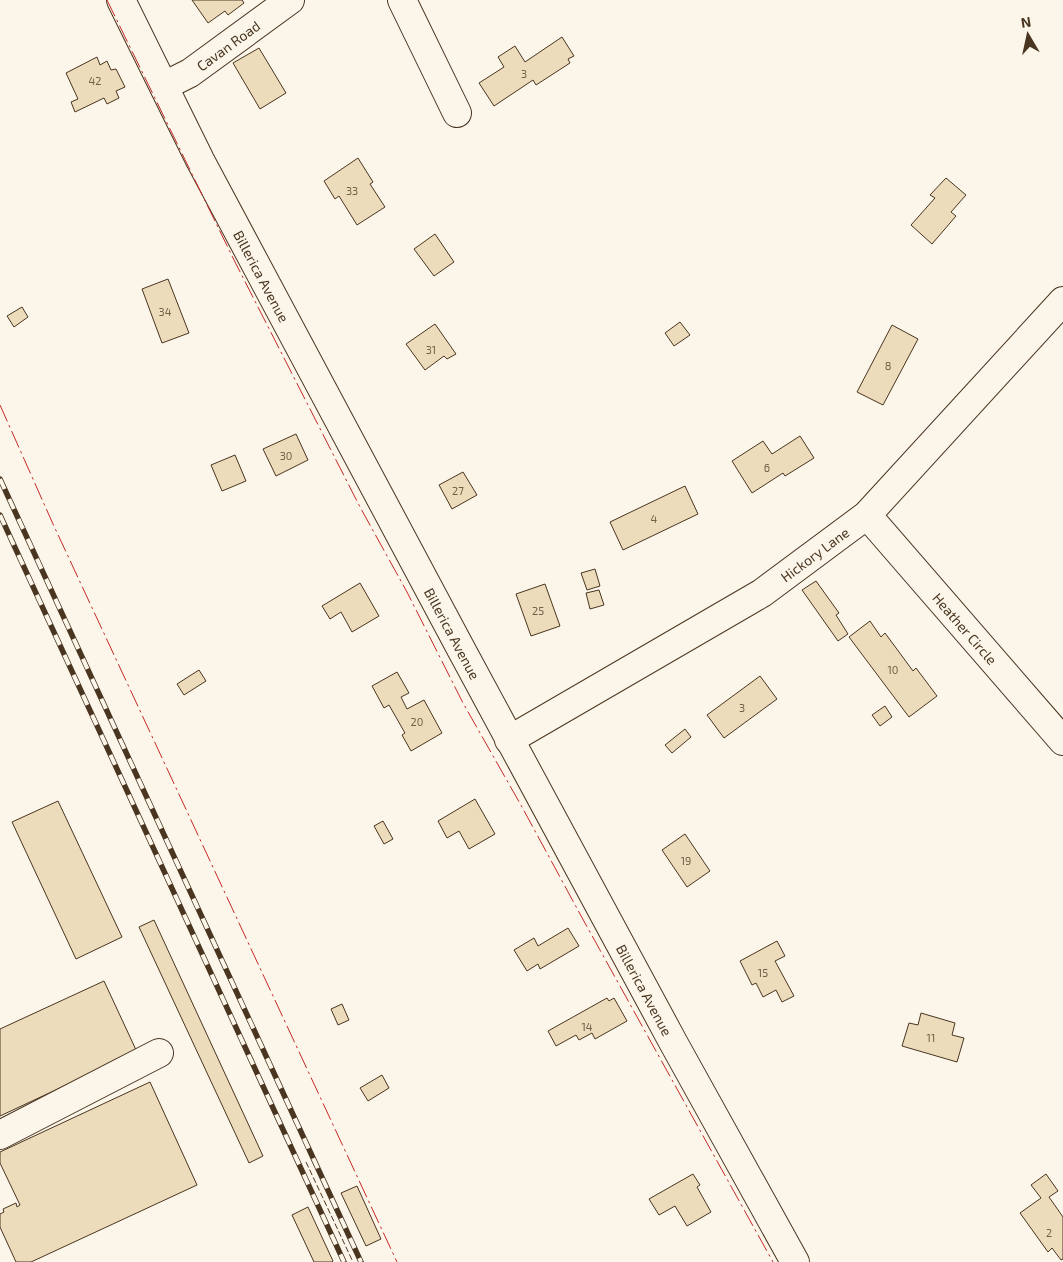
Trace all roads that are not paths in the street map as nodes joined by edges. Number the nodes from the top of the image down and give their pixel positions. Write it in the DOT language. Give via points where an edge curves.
graph roads {
  1 [pos="122,0"];
  2 [pos="290,0"];
  3 [pos="402,0"];
  4 [pos="164,86"];
  5 [pos="457,113"];
  6 [pos="1063,302"];
  7 [pos="867,515"];
  8 [pos="510,740"];
  9 [pos="1063,741"];
  10 [pos="159,1053"];
  11 [pos="0,1135"];
  12 [pos="795,1262"];
  1 -- 4 [label="main road, Billerica Avenue"];
  2 -- 4 [label="main road, Cavan Road" via="190,73"];
  3 -- 5 [label="main road"];
  4 -- 8 [label="main road, Billerica Avenue" via="200,160"];
  6 -- 7 [label="main road, Hickory Lane"];
  7 -- 8 [label="main road, Hickory Lane" via="762,593"];
  7 -- 9 [label="main road, Heather Circle"];
  8 -- 12 [label="main road, Billerica Avenue" via="672,1042"];
  10 -- 11 [label="main road"];
}
